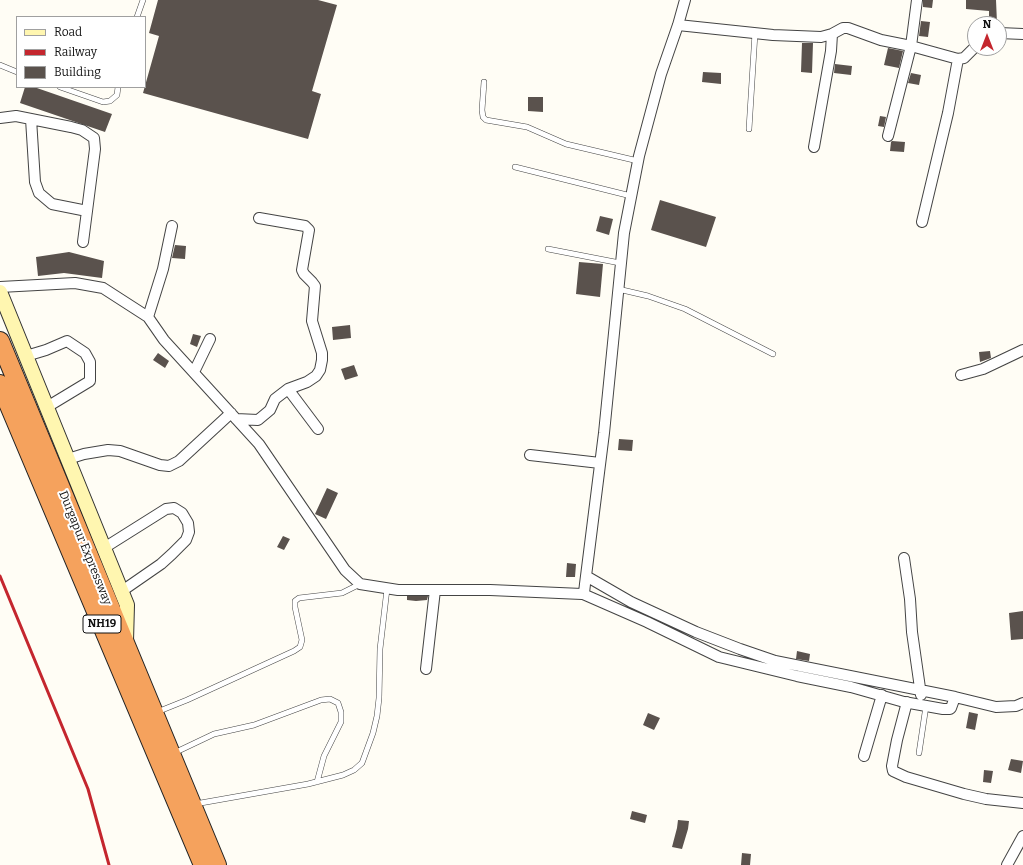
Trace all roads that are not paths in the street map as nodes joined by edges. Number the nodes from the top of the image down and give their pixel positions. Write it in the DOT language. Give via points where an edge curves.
graph roads {
  1 [pos="143,0"];
  2 [pos="685,0"];
  3 [pos="917,0"];
  4 [pos="137,16"];
  5 [pos="678,25"];
  6 [pos="755,33"];
  7 [pos="1007,33"];
  8 [pos="832,34"];
  9 [pos="1023,34"];
  10 [pos="911,46"];
  11 [pos="967,55"];
  12 [pos="958,59"];
  13 [pos="0,66"];
  14 [pos="16,72"];
  15 [pos="484,82"];
  16 [pos="63,88"];
  17 [pos="118,88"];
  18 [pos="0,118"];
  19 [pos="31,120"];
  20 [pos="749,129"];
  21 [pos="888,136"];
  22 [pos="814,147"];
  23 [pos="638,162"];
  24 [pos="515,167"];
  25 [pos="631,196"];
  26 [pos="87,211"];
  27 [pos="259,218"];
  28 [pos="922,222"];
  29 [pos="172,226"];
  30 [pos="83,242"];
  31 [pos="548,249"];
  32 [pos="620,263"];
  33 [pos="0,287"];
  34 [pos="618,289"];
  35 [pos="0,292"];
  36 [pos="148,317"];
  37 [pos="210,339"];
  38 [pos="0,341"];
  39 [pos="1023,350"];
  40 [pos="773,354"];
  41 [pos="26,356"];
  42 [pos="194,372"];
  43 [pos="961,375"];
  44 [pos="0,384"];
  45 [pos="288,389"];
  46 [pos="46,407"];
  47 [pos="233,416"];
  48 [pos="318,429"];
  49 [pos="530,455"];
  50 [pos="68,459"];
  51 [pos="600,464"];
  52 [pos="104,548"];
  53 [pos="904,558"];
  54 [pos="360,584"];
  55 [pos="585,586"];
  56 [pos="387,588"];
  57 [pos="435,590"];
  58 [pos="122,591"];
  59 [pos="126,645"];
  60 [pos="426,669"];
  61 [pos="921,690"];
  62 [pos="882,695"];
  63 [pos="955,697"];
  64 [pos="907,702"];
  65 [pos="1023,703"];
  66 [pos="924,705"];
  67 [pos="154,714"];
  68 [pos="919,753"];
  69 [pos="171,754"];
  70 [pos="864,756"];
  71 [pos="316,782"];
  72 [pos="1023,803"];
  73 [pos="192,804"];
  74 [pos="1023,836"];
  75 [pos="202,865"];
  76 [pos="217,865"];
  77 [pos="1007,865"];
  1 -- 4 [label="lane"];
  2 -- 5 [label="street"];
  3 -- 10 [label="street"];
  5 -- 6 [label="street"];
  5 -- 23 [label="street" via="661,74"];
  6 -- 8 [label="street" via="821,37"];
  6 -- 20 [label="lane"];
  7 -- 9 [label="street"];
  8 -- 10 [label="street" via="848,28 873,38"];
  8 -- 22 [label="street"];
  10 -- 12 [label="street"];
  10 -- 21 [label="street"];
  11 -- 12 [label="street"];
  12 -- 28 [label="street"];
  13 -- 14 [label="lane"];
  15 -- 23 [label="lane" via="482,110 486,120 527,127 566,144"];
  16 -- 17 [label="lane" via="103,102 110,101 117,95"];
  18 -- 19 [label="street" via="16,116"];
  19 -- 26 [label="street" via="34,182 39,193 52,204"];
  19 -- 26 [label="street" via="82,130 94,138 95,149"];
  23 -- 25 [label="street"];
  24 -- 25 [label="lane"];
  25 -- 32 [label="street"];
  26 -- 30 [label="street"];
  27 -- 45 [label="street" via="305,226 309,230 302,270 315,286 312,321 322,360 316,376"];
  29 -- 36 [label="street" via="164,269"];
  31 -- 32 [label="lane"];
  32 -- 34 [label="street"];
  33 -- 36 [label="street" via="74,283 103,288"];
  34 -- 40 [label="lane" via="685,309"];
  34 -- 51 [label="street"];
  35 -- 41 [label="street"];
  36 -- 42 [label="street" via="164,340"];
  37 -- 42 [label="street"];
  38 -- 59 [label="highway, Durgapur Expressway / NH19"];
  39 -- 43 [label="street"];
  41 -- 46 [label="street"];
  41 -- 46 [label="street" via="67,341 85,353 90,362 90,381"];
  42 -- 47 [label="street"];
  44 -- 75 [label="highway, Durgapur Expressway / NH19"];
  45 -- 47 [label="street" via="275,399 270,410 258,420"];
  45 -- 48 [label="street"];
  46 -- 50 [label="street"];
  47 -- 50 [label="street" via="179,461 169,466 120,450 84,454"];
  47 -- 54 [label="street" via="259,444 345,570"];
  49 -- 51 [label="street"];
  50 -- 52 [label="street"];
  51 -- 55 [label="street"];
  52 -- 58 [label="street"];
  52 -- 58 [label="street" via="166,509 174,508 182,513 188,523 189,532 186,540 162,564"];
  53 -- 61 [label="street"];
  54 -- 56 [label="street"];
  54 -- 67 [label="lane" via="342,593 299,598 295,601 302,640 300,647 294,651"];
  55 -- 57 [label="street" via="580,595"];
  55 -- 61 [label="street" via="631,602 696,632 775,660"];
  55 -- 62 [label="street" via="654,625 719,657"];
  56 -- 57 [label="street"];
  56 -- 71 [label="lane" via="380,649 379,698 371,740 362,763 354,770"];
  57 -- 60 [label="street"];
  58 -- 59 [label="street" via="127,605"];
  59 -- 67 [label="highway, Durgapur Expressway / NH19"];
  61 -- 63 [label="street"];
  61 -- 66 [label="street"];
  62 -- 64 [label="street"];
  62 -- 70 [label="street"];
  63 -- 65 [label="street" via="996,707"];
  63 -- 66 [label="street" via="950,709"];
  64 -- 66 [label="street"];
  64 -- 72 [label="street" via="895,747 893,771 964,794"];
  66 -- 68 [label="lane"];
  67 -- 69 [label="highway, Durgapur Expressway / NH19"];
  69 -- 71 [label="lane" via="214,734 254,726 321,700 330,699 338,703 341,722 324,756"];
  69 -- 73 [label="highway, Durgapur Expressway / NH19"];
  71 -- 73 [label="lane"];
  73 -- 76 [label="highway, Durgapur Expressway / NH19"];
  74 -- 77 [label="street"];
}
